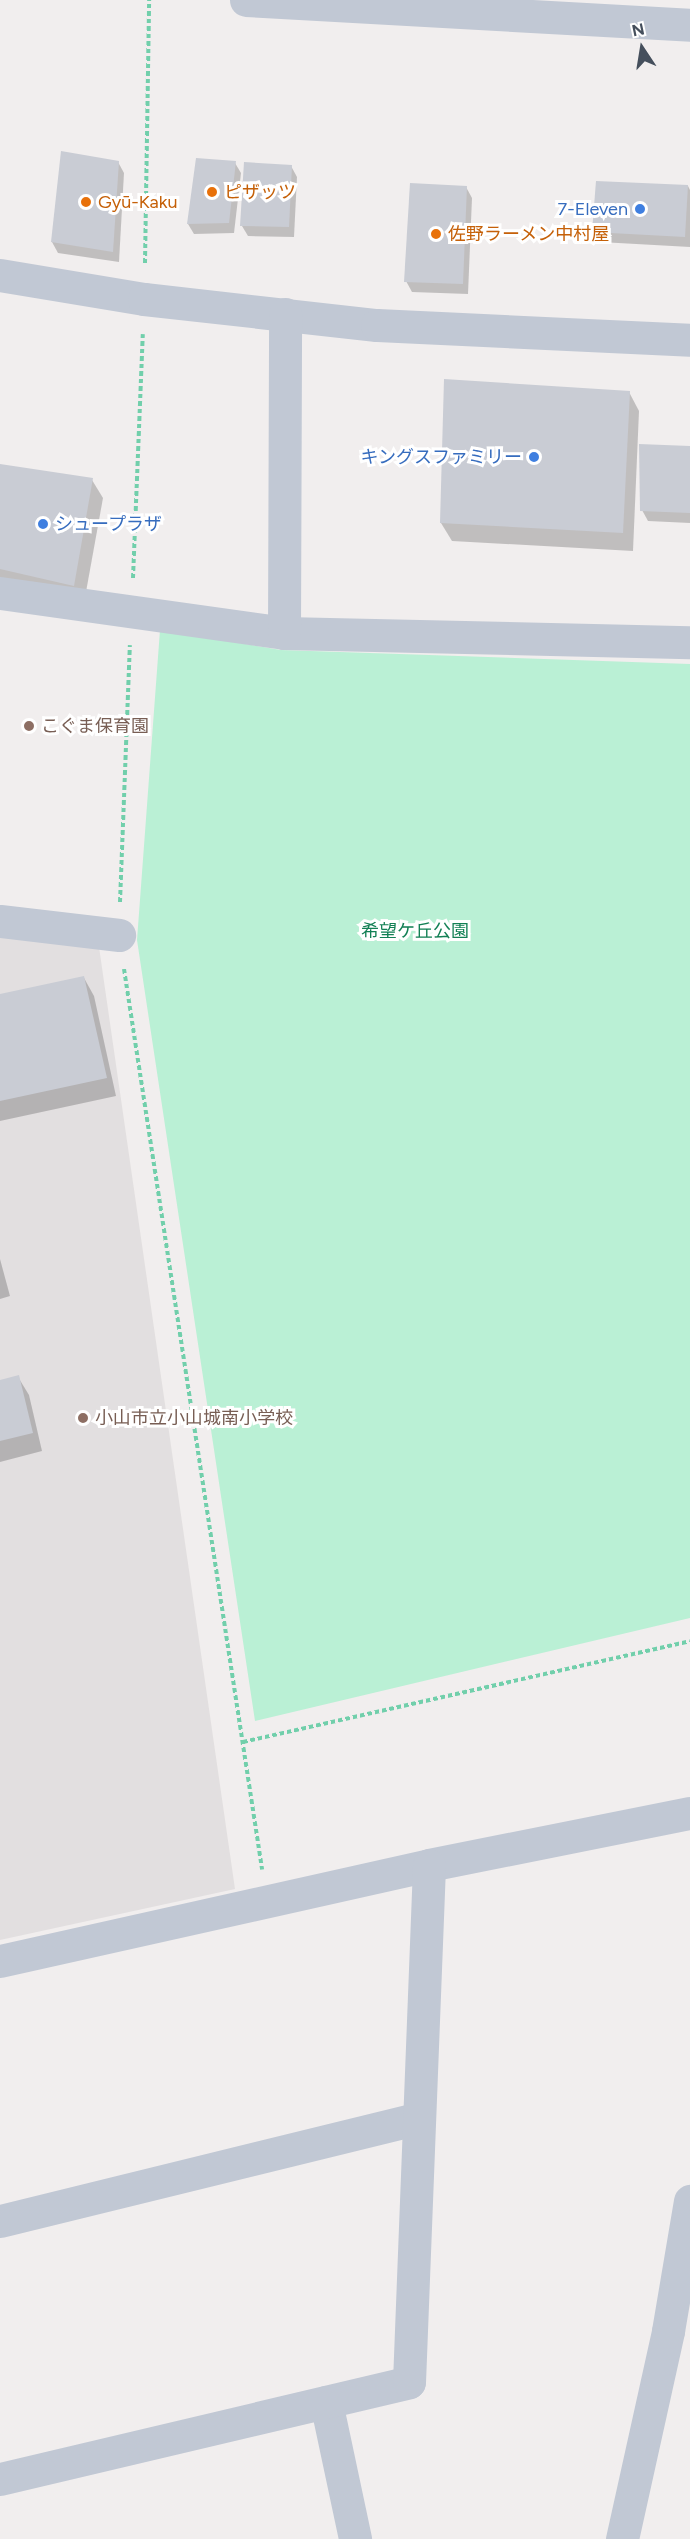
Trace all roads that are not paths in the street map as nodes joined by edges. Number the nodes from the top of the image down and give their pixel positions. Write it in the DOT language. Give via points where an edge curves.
graph roads {
  1 [pos="246,0"];
  2 [pos="293,2"];
  3 [pos="642,12"];
  4 [pos="690,25"];
  5 [pos="0,275"];
  6 [pos="285,314"];
  7 [pos="690,340"];
  8 [pos="0,593"];
  9 [pos="284,633"];
  10 [pos="690,642"];
  11 [pos="0,921"];
  12 [pos="118,935"];
  13 [pos="690,1813"];
  14 [pos="429,1865"];
  15 [pos="0,1961"];
  16 [pos="418,2118"];
  17 [pos="690,2201"];
  18 [pos="0,2221"];
  19 [pos="679,2331"];
  20 [pos="326,2402"];
  21 [pos="0,2479"];
  22 [pos="356,2539"];
  23 [pos="622,2539"];
  1 -- 2 [label="street"];
  2 -- 3 [label="street"];
  3 -- 4 [label="street"];
  5 -- 6 [label="street" via="144,299"];
  6 -- 7 [label="street" via="377,325"];
  6 -- 9 [label="street"];
  8 -- 9 [label="street"];
  9 -- 10 [label="street"];
  11 -- 12 [label="street"];
  13 -- 14 [label="street"];
  14 -- 15 [label="street"];
  14 -- 16 [label="street"];
  16 -- 18 [label="street"];
  16 -- 20 [label="street" via="408,2382"];
  17 -- 19 [label="street"];
  19 -- 23 [label="street"];
  20 -- 21 [label="street"];
  20 -- 22 [label="street"];
}
